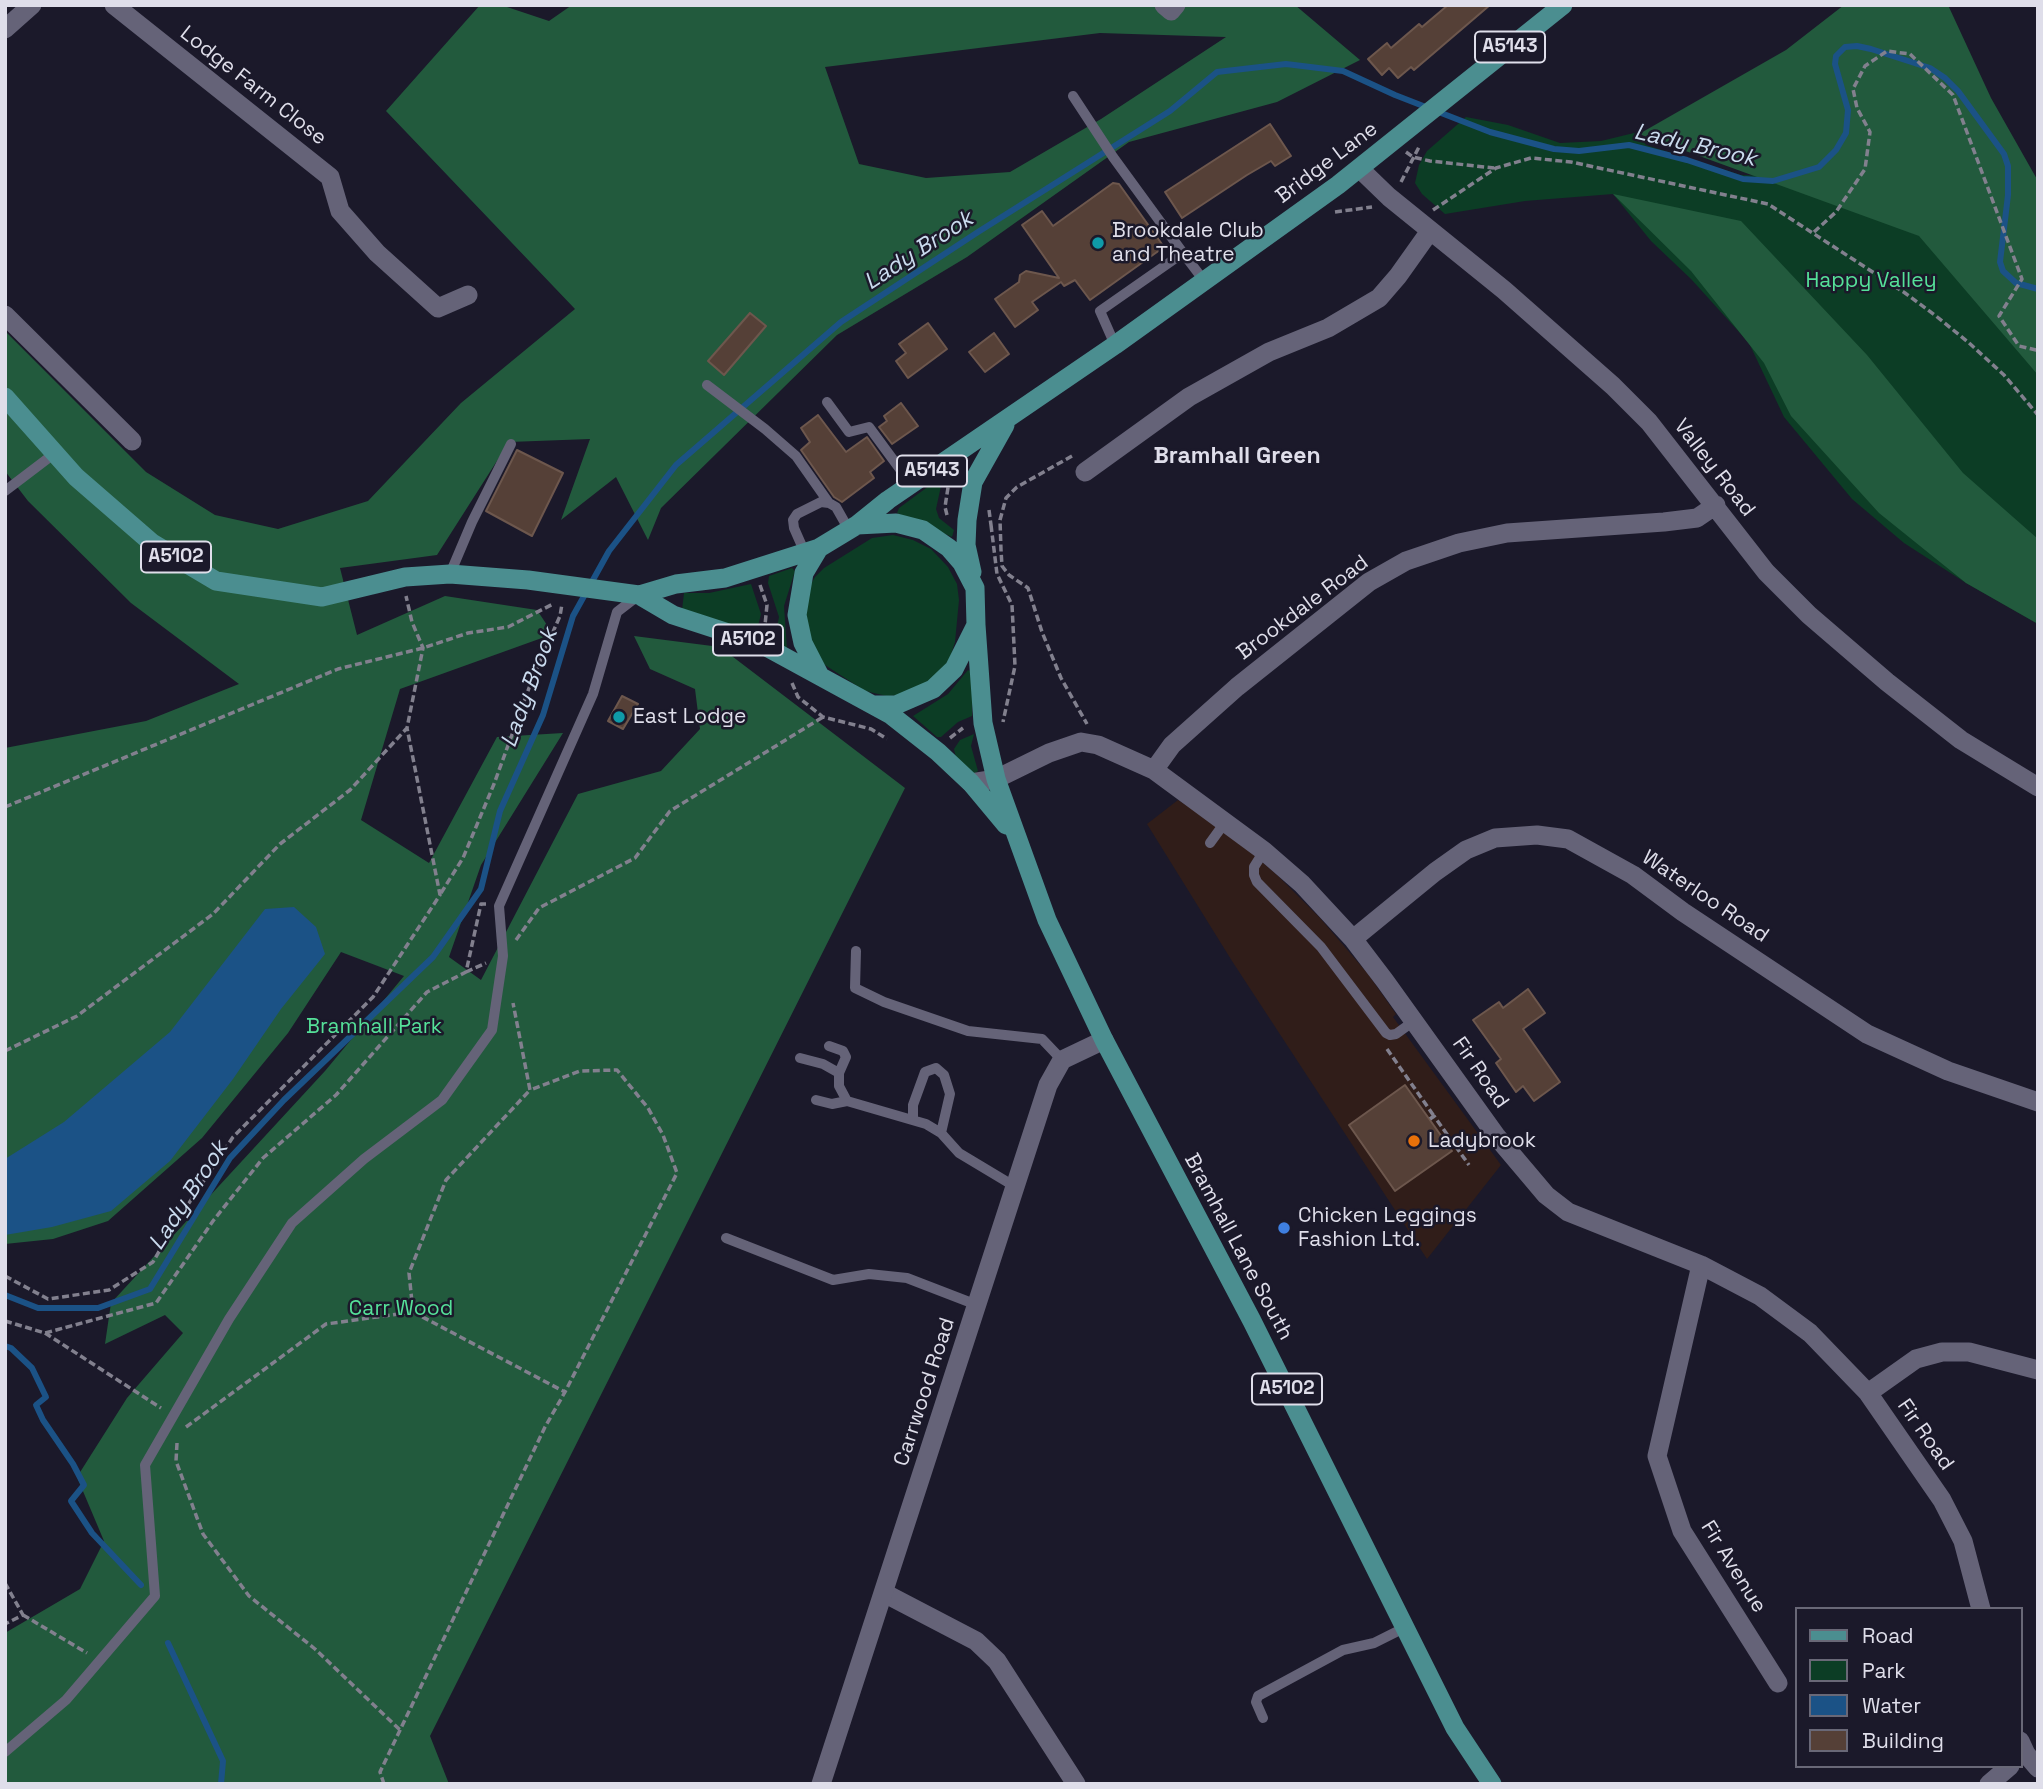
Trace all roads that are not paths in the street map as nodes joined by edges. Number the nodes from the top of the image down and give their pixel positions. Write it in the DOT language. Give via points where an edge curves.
graph roads {
  1 [pos="32,5"];
  2 [pos="114,5"];
  3 [pos="1164,5"];
  4 [pos="1176,5"];
  5 [pos="1563,5"];
  6 [pos="5,29"];
  7 [pos="1073,96"];
  8 [pos="1360,169"];
  9 [pos="1430,231"];
  10 [pos="1182,253"];
  11 [pos="1205,282"];
  12 [pos="468,295"];
  13 [pos="5,315"];
  14 [pos="1115,345"];
  15 [pos="707,385"];
  16 [pos="5,397"];
  17 [pos="827,402"];
  18 [pos="1009,418"];
  19 [pos="132,441"];
  20 [pos="510,444"];
  21 [pos="55,453"];
  22 [pos="1085,472"];
  23 [pos="911,485"];
  24 [pos="5,491"];
  25 [pos="829,503"];
  26 [pos="1716,505"];
  27 [pos="853,528"];
  28 [pos="812,551"];
  29 [pos="450,574"];
  30 [pos="975,588"];
  31 [pos="639,595"];
  32 [pos="976,625"];
  33 [pos="820,676"];
  34 [pos="874,705"];
  35 [pos="1154,770"];
  36 [pos="996,779"];
  37 [pos="971,783"];
  38 [pos="2038,787"];
  39 [pos="1226,821"];
  40 [pos="1016,836"];
  41 [pos="1210,843"];
  42 [pos="1264,850"];
  43 [pos="1353,939"];
  44 [pos="856,951"];
  45 [pos="1415,1021"];
  46 [pos="1104,1040"];
  47 [pos="829,1046"];
  48 [pos="800,1058"];
  49 [pos="1062,1060"];
  50 [pos="839,1073"];
  51 [pos="816,1100"];
  52 [pos="847,1101"];
  53 [pos="2038,1102"];
  54 [pos="914,1120"];
  55 [pos="941,1133"];
  56 [pos="1014,1186"];
  57 [pos="726,1238"];
  58 [pos="1701,1265"];
  59 [pos="976,1305"];
  60 [pos="2038,1370"];
  61 [pos="1868,1393"];
  62 [pos="884,1593"];
  63 [pos="1980,1607"];
  64 [pos="1405,1627"];
  65 [pos="1778,1683"];
  66 [pos="1263,1718"];
  67 [pos="5,1752"];
  68 [pos="2008,1768"];
  69 [pos="821,1784"];
  70 [pos="1076,1784"];
  71 [pos="1492,1784"];
  72 [pos="1989,1784"];
  1 -- 6 [label="street"];
  2 -- 12 [label="street, Lodge Farm Close" via="330,177 340,211 377,253 438,308"];
  3 -- 4 [label="street" via="1171,11"];
  5 -- 8 [label="main road, Bridge Lane / A5143" via="1458,88 1415,136"];
  7 -- 10 [label="lane"];
  8 -- 9 [label="street, Valley Road"];
  8 -- 11 [label="main road, Bridge Lane / A5143"];
  9 -- 22 [label="street" via="1379,298 1189,397"];
  9 -- 26 [label="street, Valley Road" via="1613,386"];
  10 -- 11 [label="lane"];
  10 -- 14 [label="lane" via="1100,311"];
  11 -- 14 [label="main road, Bridge Lane / A5143"];
  13 -- 19 [label="street"];
  14 -- 18 [label="main road, Bridge Lane / A5143"];
  15 -- 25 [label="lane" via="796,456"];
  16 -- 21 [label="main road, A5102"];
  17 -- 23 [label="lane" via="849,432 869,427"];
  18 -- 23 [label="main road, Bridge Lane / A5143"];
  18 -- 30 [label="main road, Bridge Lane / A5143" via="974,482 966,545"];
  20 -- 29 [label="lane"];
  21 -- 24 [label="lane"];
  21 -- 29 [label="main road, A5102" via="152,542 216,581 323,597 403,578"];
  23 -- 27 [label="main road, Bridge Lane / A5143"];
  25 -- 27 [label="lane"];
  25 -- 28 [label="lane" via="821,502 793,520"];
  26 -- 35 [label="street, Brookdale Road" via="1697,518 1507,533 1406,561 1369,582 1237,687 1172,745"];
  26 -- 38 [label="street, Valley Road" via="1766,572 1839,643 1961,740"];
  27 -- 28 [label="main road, A5143"];
  27 -- 30 [label="main road, A5143" via="896,523 923,530 949,548"];
  28 -- 31 [label="main road, A5102" via="725,578 676,584"];
  28 -- 33 [label="main road" via="797,615 803,643"];
  29 -- 31 [label="main road, A5102"];
  30 -- 32 [label="main road, A5143"];
  31 -- 33 [label="main road, A5102" via="673,615 759,643"];
  31 -- 67 [label="lane" via="617,611 593,694 499,906 503,956 492,1030 442,1100 364,1159 292,1223 229,1319 145,1465 155,1597 66,1700"];
  32 -- 34 [label="main road, A5143" via="954,669 933,689 896,705"];
  32 -- 36 [label="main road, Bramhall Lane South / A5102" via="983,723"];
  33 -- 34 [label="main road"];
  34 -- 37 [label="main road, Bramhall Lane South / A5102"];
  35 -- 36 [label="street, Fir Road" via="1081,742"];
  35 -- 39 [label="street, Fir Road"];
  36 -- 37 [label="street, Fir Road"];
  36 -- 40 [label="main road, Bramhall Lane South / A5102"];
  37 -- 40 [label="main road, Bramhall Lane South / A5102"];
  39 -- 41 [label="lane"];
  39 -- 42 [label="street, Fir Road"];
  40 -- 46 [label="main road, Bramhall Lane South / A5102" via="1047,920"];
  42 -- 43 [label="street, Fir Road"];
  42 -- 45 [label="lane" via="1254,867 1257,882 1321,947 1386,1033 1396,1034"];
  43 -- 45 [label="street, Fir Road"];
  43 -- 53 [label="street, Waterloo Road" via="1466,850 1496,838 1537,835 1568,839 1633,874 1867,1034 1948,1071"];
  44 -- 49 [label="lane" via="855,988 968,1031 1042,1040"];
  45 -- 58 [label="street, Fir Road" via="1497,1137 1546,1195 1595,1224"];
  46 -- 49 [label="street"];
  46 -- 64 [label="main road, Bramhall Lane South / A5102"];
  47 -- 50 [label="lane" via="846,1057"];
  48 -- 50 [label="lane"];
  49 -- 56 [label="street, Carrwood Road" via="1048,1085"];
  50 -- 52 [label="lane" via="839,1086"];
  51 -- 52 [label="lane"];
  52 -- 54 [label="lane"];
  54 -- 55 [label="lane"];
  54 -- 55 [label="lane" via="913,1105 925,1072 936,1068 944,1075 950,1094"];
  55 -- 56 [label="lane" via="959,1153"];
  56 -- 59 [label="street, Carrwood Road"];
  57 -- 59 [label="lane" via="833,1280 869,1274 907,1278"];
  58 -- 61 [label="street, Fir Road" via="1787,1315"];
  58 -- 65 [label="street, Fir Avenue" via="1657,1456 1682,1531"];
  59 -- 62 [label="street, Carrwood Road"];
  60 -- 61 [label="street" via="1969,1352 1942,1352 1916,1359"];
  61 -- 63 [label="street, Fir Road" via="1942,1500 1963,1541"];
  62 -- 69 [label="street, Carrwood Road"];
  62 -- 70 [label="street" via="976,1641 997,1661"];
  64 -- 66 [label="lane" via="1374,1643 1343,1650 1258,1696"];
  64 -- 71 [label="main road, Bramhall Lane South / A5102" via="1455,1728"];
  68 -- 72 [label="street"];
}
